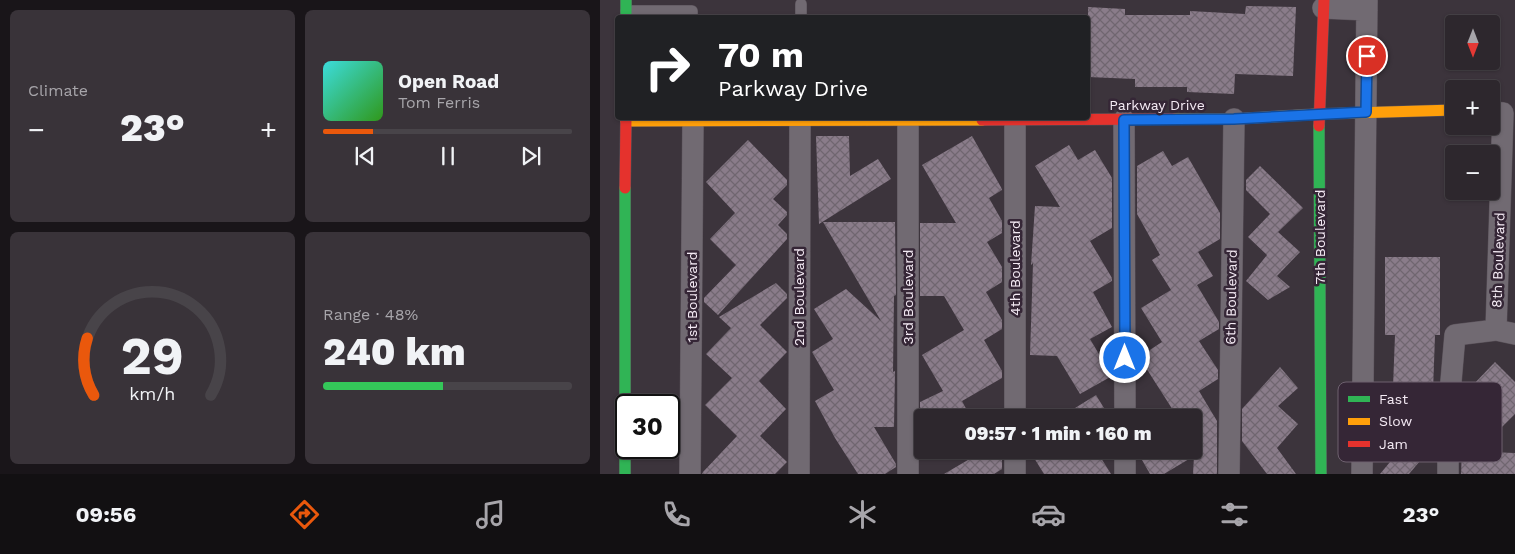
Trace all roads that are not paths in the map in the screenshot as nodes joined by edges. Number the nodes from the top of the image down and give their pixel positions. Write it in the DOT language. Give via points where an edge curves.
graph roads {
  1 [pos="802,4"];
  2 [pos="1324,4"];
  3 [pos="1367,5"];
  4 [pos="626,10"];
  5 [pos="692,15"];
  6 [pos="801,15"];
  7 [pos="1445,110"];
  8 [pos="1366,112"];
  9 [pos="1500,113"];
  10 [pos="1319,114"];
  11 [pos="1234,119"];
  12 [pos="626,120"];
  13 [pos="693,120"];
  14 [pos="800,120"];
  15 [pos="908,120"];
  16 [pos="1015,120"];
  17 [pos="1090,120"];
  18 [pos="1124,120"];
  19 [pos="1506,332"];
  20 [pos="1363,382"];
  21 [pos="1451,382"];
  22 [pos="1015,409"];
  23 [pos="1125,409"];
  24 [pos="1015,459"];
  25 [pos="1125,459"];
  26 [pos="625,474"];
  27 [pos="690,474"];
  28 [pos="799,474"];
  29 [pos="908,474"];
  30 [pos="1015,474"];
  31 [pos="1125,474"];
  32 [pos="1229,474"];
  33 [pos="1321,474"];
  1 -- 6 [label="lane"];
  2 -- 3 [label="street"];
  2 -- 10 [label="street, 7th Boulevard"];
  3 -- 8 [label="street"];
  4 -- 5 [label="lane" via="692,11"];
  7 -- 8 [label="street, Parkway Drive"];
  8 -- 10 [label="street, Parkway Drive"];
  8 -- 20 [label="street"];
  9 -- 19 [label="street, 8th Boulevard" via="1503,113"];
  10 -- 11 [label="street, Parkway Drive"];
  10 -- 33 [label="street, 7th Boulevard"];
  11 -- 18 [label="street, Parkway Drive"];
  11 -- 32 [label="street, 6th Boulevard"];
  12 -- 26 [label="street"];
  13 -- 14 [label="street, Parkway Drive"];
  13 -- 27 [label="street, 1st Boulevard"];
  14 -- 15 [label="street, Parkway Drive"];
  14 -- 28 [label="street, 2nd Boulevard"];
  15 -- 29 [label="street, 3rd Boulevard"];
  16 -- 22 [label="street, 4th Boulevard"];
  17 -- 18 [label="street, Parkway Drive"];
  18 -- 23 [label="street"];
  19 -- 21 [label="street" via="1455,335"];
  24 -- 30 [label="street"];
  25 -- 31 [label="street"];
}
